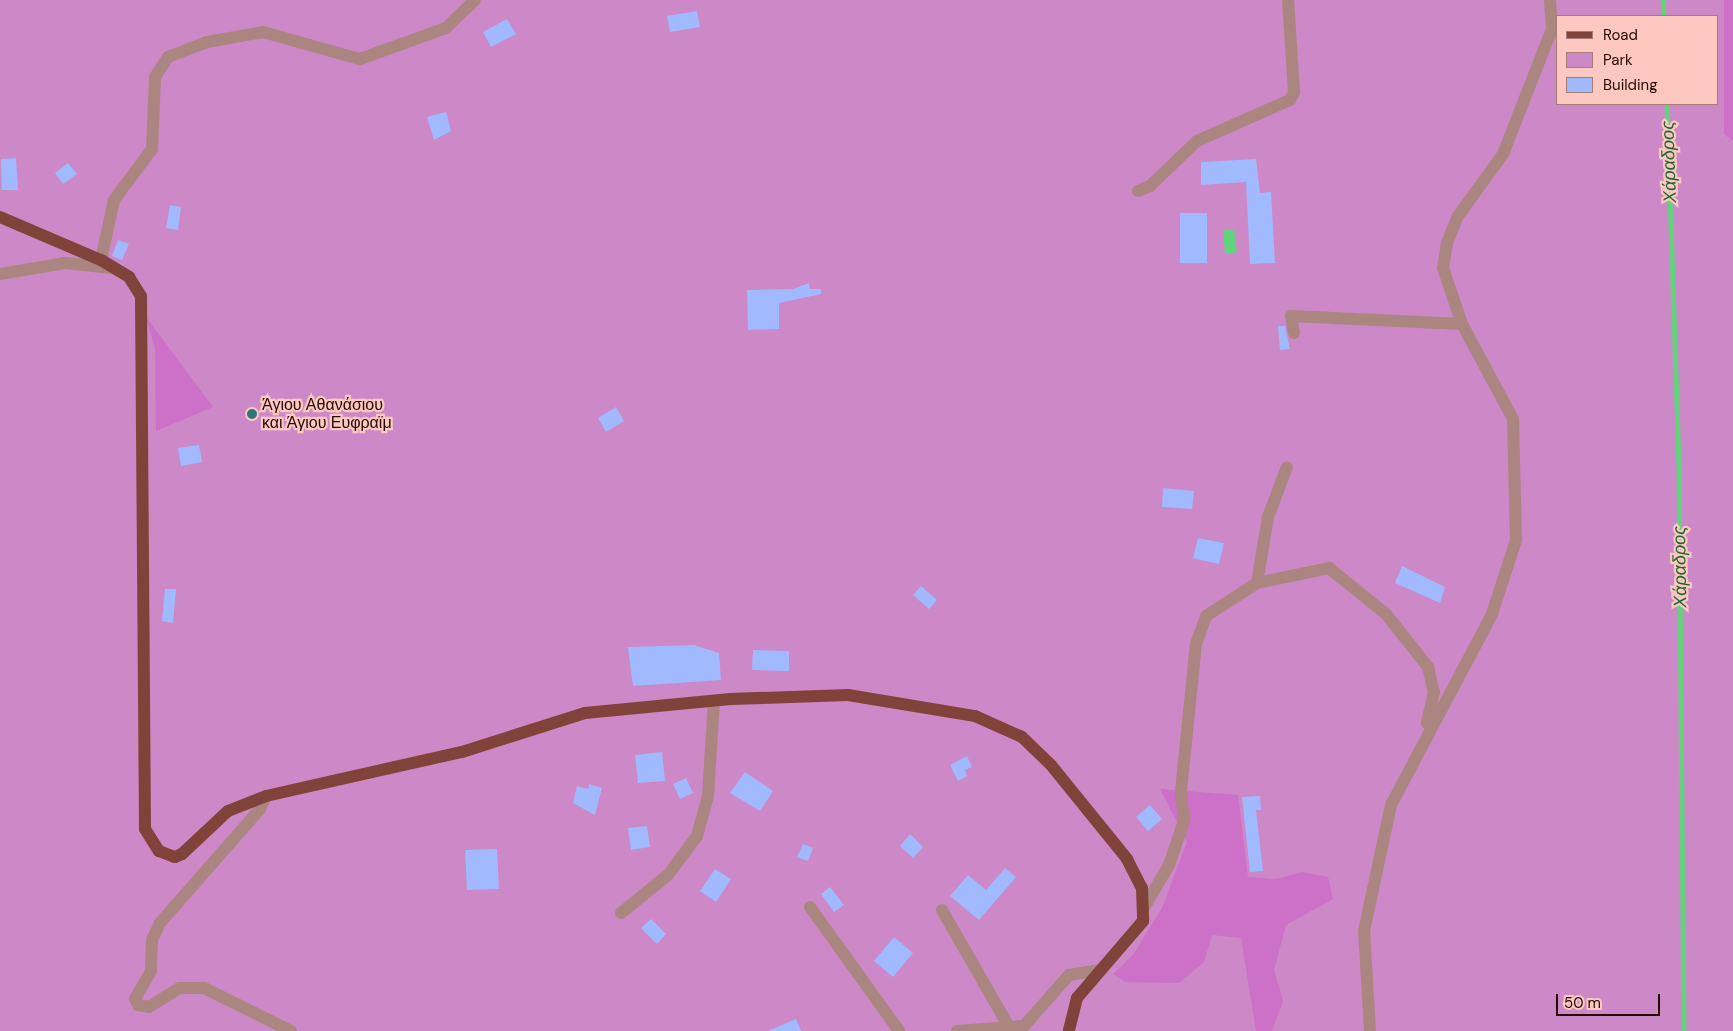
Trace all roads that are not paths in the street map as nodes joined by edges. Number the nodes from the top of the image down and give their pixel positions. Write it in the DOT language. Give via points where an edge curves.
graph roads {
  1 [pos="475,0"];
  2 [pos="1288,0"];
  3 [pos="1550,0"];
  4 [pos="1138,191"];
  5 [pos="0,217"];
  6 [pos="101,260"];
  7 [pos="115,269"];
  8 [pos="0,274"];
  9 [pos="1462,324"];
  10 [pos="1294,333"];
  11 [pos="1286,467"];
  12 [pos="1257,583"];
  13 [pos="714,701"];
  14 [pos="1424,738"];
  15 [pos="266,796"];
  16 [pos="1145,906"];
  17 [pos="810,907"];
  18 [pos="942,910"];
  19 [pos="621,913"];
  20 [pos="1100,970"];
  21 [pos="1009,1026"];
  22 [pos="290,1031"];
  23 [pos="899,1031"];
  24 [pos="956,1031"];
  25 [pos="1069,1031"];
  26 [pos="1370,1031"];
  1 -- 6 [label="street" via="446,28 360,59 263,32 207,42 168,58 155,77 152,149 114,200"];
  2 -- 4 [label="street" via="1294,92 1290,100 1197,141 1150,186"];
  3 -- 9 [label="street" via="1552,29 1503,154 1458,216 1447,243 1443,268"];
  5 -- 6 [label="main road"];
  6 -- 7 [label="main road"];
  7 -- 8 [label="street" via="65,263"];
  7 -- 15 [label="main road" via="138,289 143,316 145,828 159,852 175,858 228,811"];
  9 -- 10 [label="street" via="1292,316"];
  9 -- 14 [label="street" via="1513,419 1516,540 1492,614"];
  11 -- 12 [label="street" via="1268,517"];
  12 -- 14 [label="street" via="1329,568 1386,614 1428,668 1434,692"];
  12 -- 16 [label="street" via="1206,616 1199,629 1181,790 1184,821 1168,866"];
  13 -- 15 [label="main road" via="585,713 462,752"];
  13 -- 16 [label="main road" via="875,697 975,716 1022,737 1051,765 1127,859 1142,888"];
  13 -- 19 [label="street" via="708,796 696,836 668,875"];
  14 -- 26 [label="street" via="1391,805 1364,931"];
  15 -- 22 [label="street" via="260,809 160,923 152,940 151,971 135,999 138,1005 149,1007 180,988 204,988"];
  16 -- 20 [label="main road" via="1135,933"];
  17 -- 23 [label="street"];
  18 -- 21 [label="street"];
  20 -- 21 [label="street" via="1070,974 1034,1018 1024,1026"];
  20 -- 25 [label="main road" via="1077,998"];
  21 -- 24 [label="street"];
}
